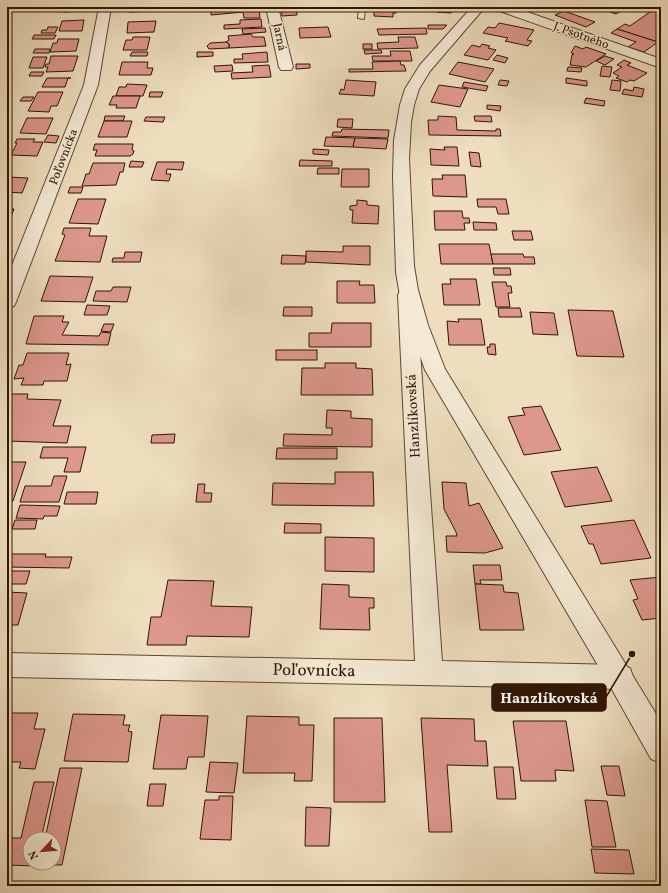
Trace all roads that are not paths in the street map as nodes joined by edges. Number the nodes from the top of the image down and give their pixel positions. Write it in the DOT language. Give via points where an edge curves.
graph roads {
  1 [pos="105,7"];
  2 [pos="272,7"];
  3 [pos="362,7"];
  4 [pos="479,7"];
  5 [pos="501,7"];
  6 [pos="362,18"];
  7 [pos="661,64"];
  8 [pos="286,67"];
  9 [pos="406,278"];
  10 [pos="7,302"];
  11 [pos="7,665"];
  12 [pos="429,674"];
  13 [pos="620,677"];
  14 [pos="661,749"];
  1 -- 10 [label="street, Poľovnícka" via="91,85"];
  2 -- 8 [label="street, Jarná"];
  3 -- 6 [label="lane"];
  4 -- 9 [label="street, Hanzlíkovská" via="424,69 413,88 406,110 402,183"];
  5 -- 7 [label="street, J. Psotného"];
  9 -- 12 [label="street, Hanzlíkovská"];
  9 -- 13 [label="street, Hanzlíkovská" via="417,325 435,370"];
  11 -- 12 [label="street, Poľovnícka"];
  12 -- 13 [label="street, Poľovnícka"];
  13 -- 14 [label="street, Hanzlíkovská"];
}
